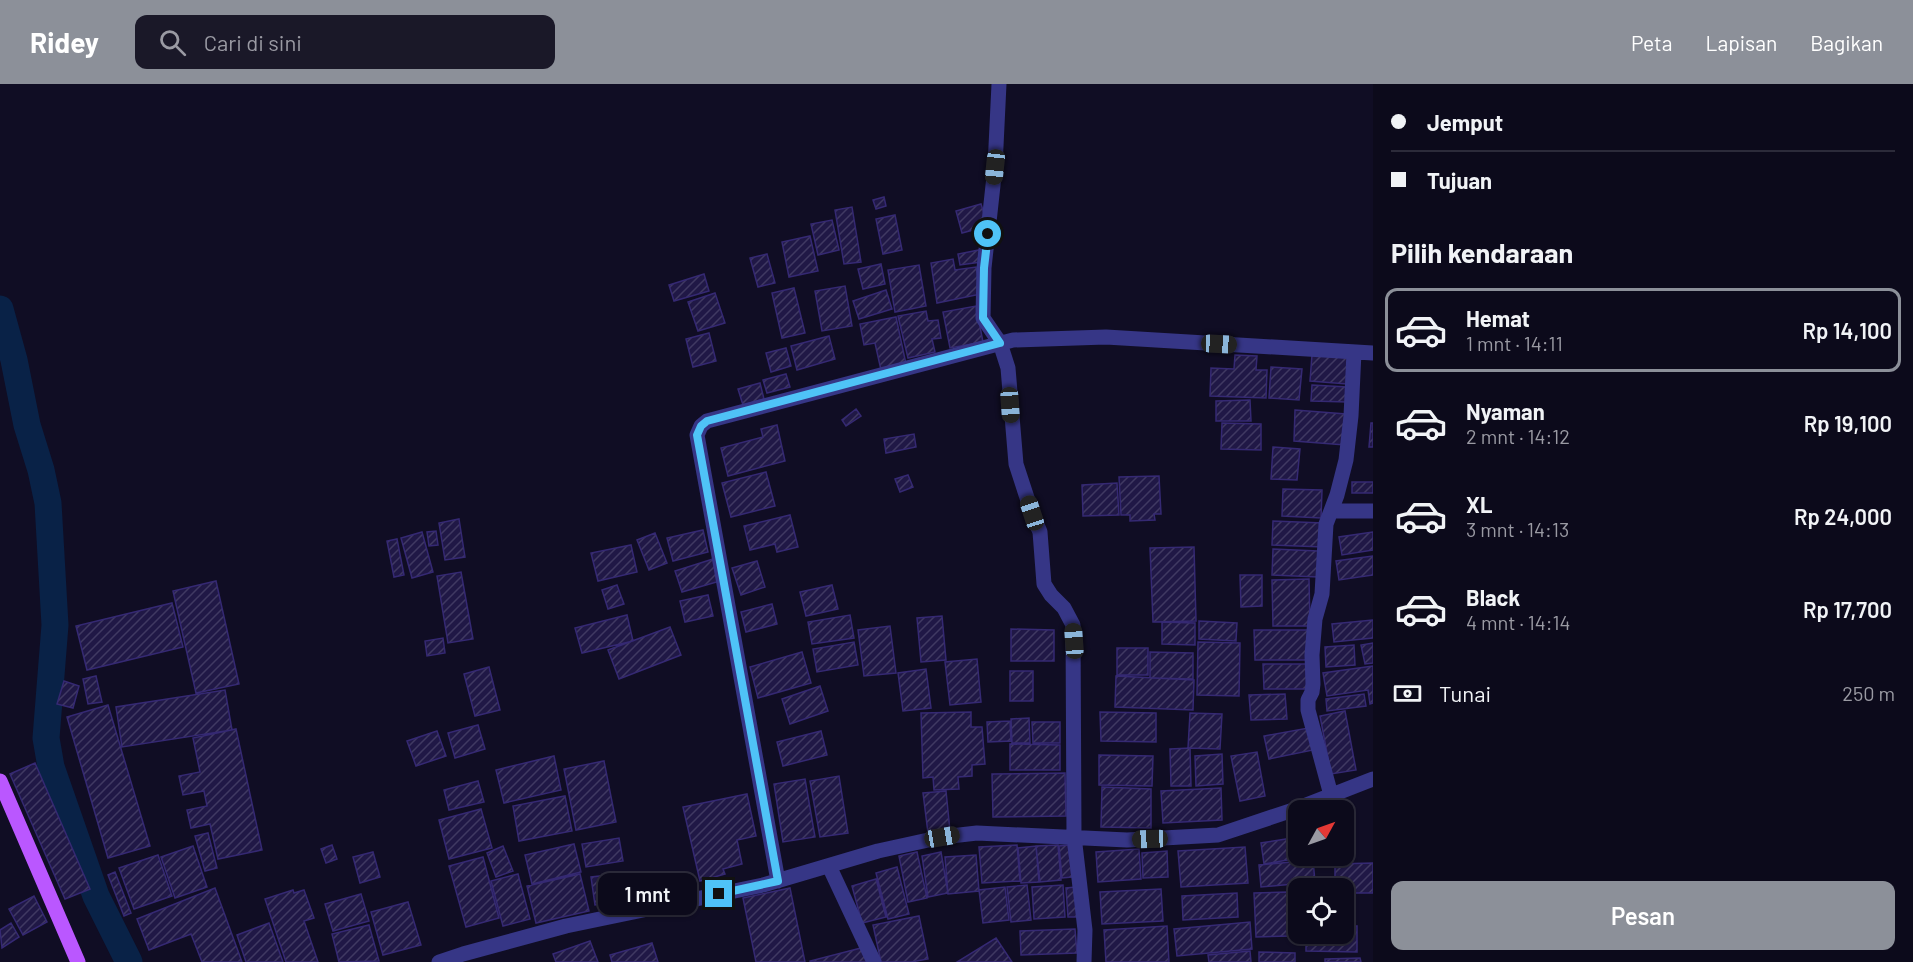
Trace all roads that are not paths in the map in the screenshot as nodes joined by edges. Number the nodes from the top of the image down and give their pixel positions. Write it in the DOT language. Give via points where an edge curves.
graph roads {
  1 [pos="999,84"];
  2 [pos="1000,343"];
  3 [pos="1354,352"];
  4 [pos="1373,353"];
  5 [pos="1331,511"];
  6 [pos="1373,511"];
  7 [pos="1373,778"];
  8 [pos="0,782"];
  9 [pos="1331,795"];
  10 [pos="1074,836"];
  11 [pos="829,866"];
  12 [pos="778,881"];
  13 [pos="78,962"];
  14 [pos="440,962"];
  15 [pos="874,962"];
  16 [pos="1084,962"];
  1 -- 2 [label="street" via="983,318"];
  2 -- 3 [label="street" via="1106,337"];
  2 -- 10 [label="street" via="1008,368 1016,464 1040,532 1044,584 1073,625"];
  2 -- 12 [label="street" via="707,421 697,435"];
  3 -- 4 [label="street"];
  3 -- 5 [label="street" via="1346,460"];
  5 -- 6 [label="street"];
  5 -- 9 [label="street" via="1326,524 1322,594 1315,619 1314,684 1308,700"];
  7 -- 9 [label="street"];
  8 -- 13 [label="main road"];
  9 -- 10 [label="street" via="1218,835 1127,840"];
  10 -- 11 [label="street" via="962,833"];
  10 -- 16 [label="street" via="1086,930"];
  11 -- 12 [label="street"];
  11 -- 15 [label="street"];
  12 -- 14 [label="street" via="566,926"];
}
